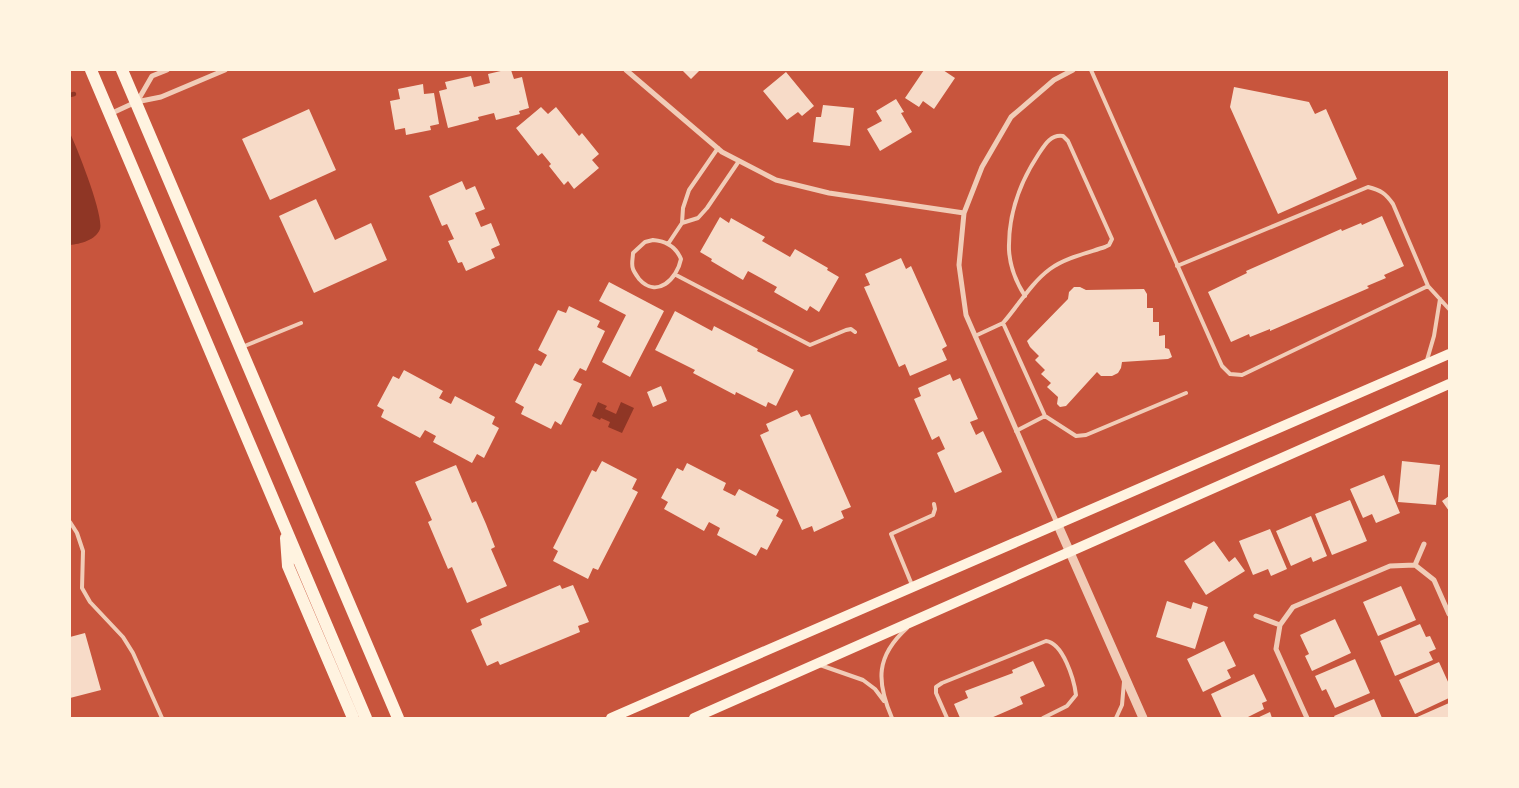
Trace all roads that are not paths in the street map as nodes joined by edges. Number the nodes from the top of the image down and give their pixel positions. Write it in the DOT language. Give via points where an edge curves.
graph roads {
  1 [pos="91,70"];
  2 [pos="122,70"];
  3 [pos="167,70"];
  4 [pos="225,70"];
  5 [pos="626,70"];
  6 [pos="1073,70"];
  7 [pos="1092,70"];
  8 [pos="136,102"];
  9 [pos="110,114"];
  10 [pos="718,148"];
  11 [pos="739,161"];
  12 [pos="964,213"];
  13 [pos="682,223"];
  14 [pos="668,244"];
  15 [pos="1178,266"];
  16 [pos="676,275"];
  17 [pos="1428,286"];
  18 [pos="1026,296"];
  19 [pos="1440,299"];
  20 [pos="1449,309"];
  21 [pos="301,323"];
  22 [pos="1003,323"];
  23 [pos="855,332"];
  24 [pos="975,336"];
  25 [pos="240,347"];
  26 [pos="1449,354"];
  27 [pos="1426,364"];
  28 [pos="1449,384"];
  29 [pos="1186,393"];
  30 [pos="1046,416"];
  31 [pos="1016,431"];
  32 [pos="934,504"];
  33 [pos="70,522"];
  34 [pos="1057,523"];
  35 [pos="286,528"];
  36 [pos="1424,544"];
  37 [pos="1069,553"];
  38 [pos="1415,565"];
  39 [pos="913,587"];
  40 [pos="1449,614"];
  41 [pos="1256,616"];
  42 [pos="914,622"];
  43 [pos="1280,625"];
  44 [pos="813,666"];
  45 [pos="1124,675"];
  46 [pos="886,704"];
  47 [pos="162,718"];
  48 [pos="353,718"];
  49 [pos="366,718"];
  50 [pos="398,718"];
  51 [pos="611,718"];
  52 [pos="694,718"];
  53 [pos="892,718"];
  54 [pos="947,718"];
  55 [pos="1043,718"];
  56 [pos="1116,718"];
  57 [pos="1143,718"];
  58 [pos="1307,718"];
  1 -- 9 [label="main road"];
  2 -- 8 [label="main road"];
  3 -- 8 [label="street" via="152,76"];
  4 -- 8 [label="street" via="161,97"];
  5 -- 10 [label="street"];
  6 -- 12 [label="street" via="1054,80 1011,118 982,167"];
  7 -- 15 [label="lane"];
  8 -- 9 [label="street"];
  8 -- 25 [label="main road"];
  9 -- 35 [label="main road"];
  10 -- 11 [label="street"];
  10 -- 13 [label="lane" via="689,190"];
  11 -- 12 [label="street" via="776,180 829,193"];
  11 -- 13 [label="lane" via="698,218"];
  12 -- 24 [label="street" via="959,265 966,315"];
  13 -- 14 [label="lane"];
  14 -- 16 [label="lane" via="681,259"];
  14 -- 16 [label="lane" via="653,240 645,242 633,253 633,269 647,285 665,284"];
  15 -- 17 [label="lane" via="1368,187 1386,194 1394,204"];
  15 -- 17 [label="lane" via="1222,366 1230,374 1242,375"];
  16 -- 23 [label="lane" via="810,345 846,330"];
  17 -- 19 [label="lane"];
  18 -- 18 [label="lane" via="1051,268 1105,247 1112,239 1063,136 1046,143 1028,170 1018,191 1011,220 1009,250 1014,277"];
  18 -- 22 [label="lane"];
  19 -- 20 [label="lane"];
  19 -- 27 [label="lane"];
  21 -- 25 [label="lane"];
  22 -- 24 [label="lane"];
  22 -- 30 [label="lane"];
  24 -- 31 [label="street"];
  25 -- 50 [label="main road"];
  26 -- 27 [label="main road"];
  27 -- 34 [label="main road"];
  28 -- 37 [label="main road"];
  29 -- 30 [label="lane" via="1086,435 1076,436"];
  30 -- 31 [label="lane"];
  31 -- 34 [label="street"];
  32 -- 39 [label="lane" via="933,515 891,534"];
  33 -- 47 [label="lane" via="83,551 82,588 90,602 123,637"];
  34 -- 37 [label="street"];
  34 -- 39 [label="main road"];
  35 -- 48 [label="main road" via="288,566"];
  35 -- 49 [label="main road"];
  36 -- 38 [label="street"];
  37 -- 42 [label="main road"];
  37 -- 45 [label="street"];
  38 -- 40 [label="street" via="1434,580"];
  38 -- 43 [label="street" via="1390,566 1293,607"];
  39 -- 51 [label="main road"];
  41 -- 43 [label="street"];
  42 -- 44 [label="main road"];
  42 -- 46 [label="lane" via="894,640 884,658 880,674"];
  43 -- 58 [label="street" via="1276,648"];
  44 -- 46 [label="lane" via="821,665 863,680"];
  44 -- 52 [label="main road"];
  45 -- 56 [label="lane" via="1122,705"];
  45 -- 57 [label="street"];
  46 -- 53 [label="lane"];
  54 -- 55 [label="lane" via="936,693 936,687 942,682 1046,641 1060,650 1076,694 1067,706"];
}
